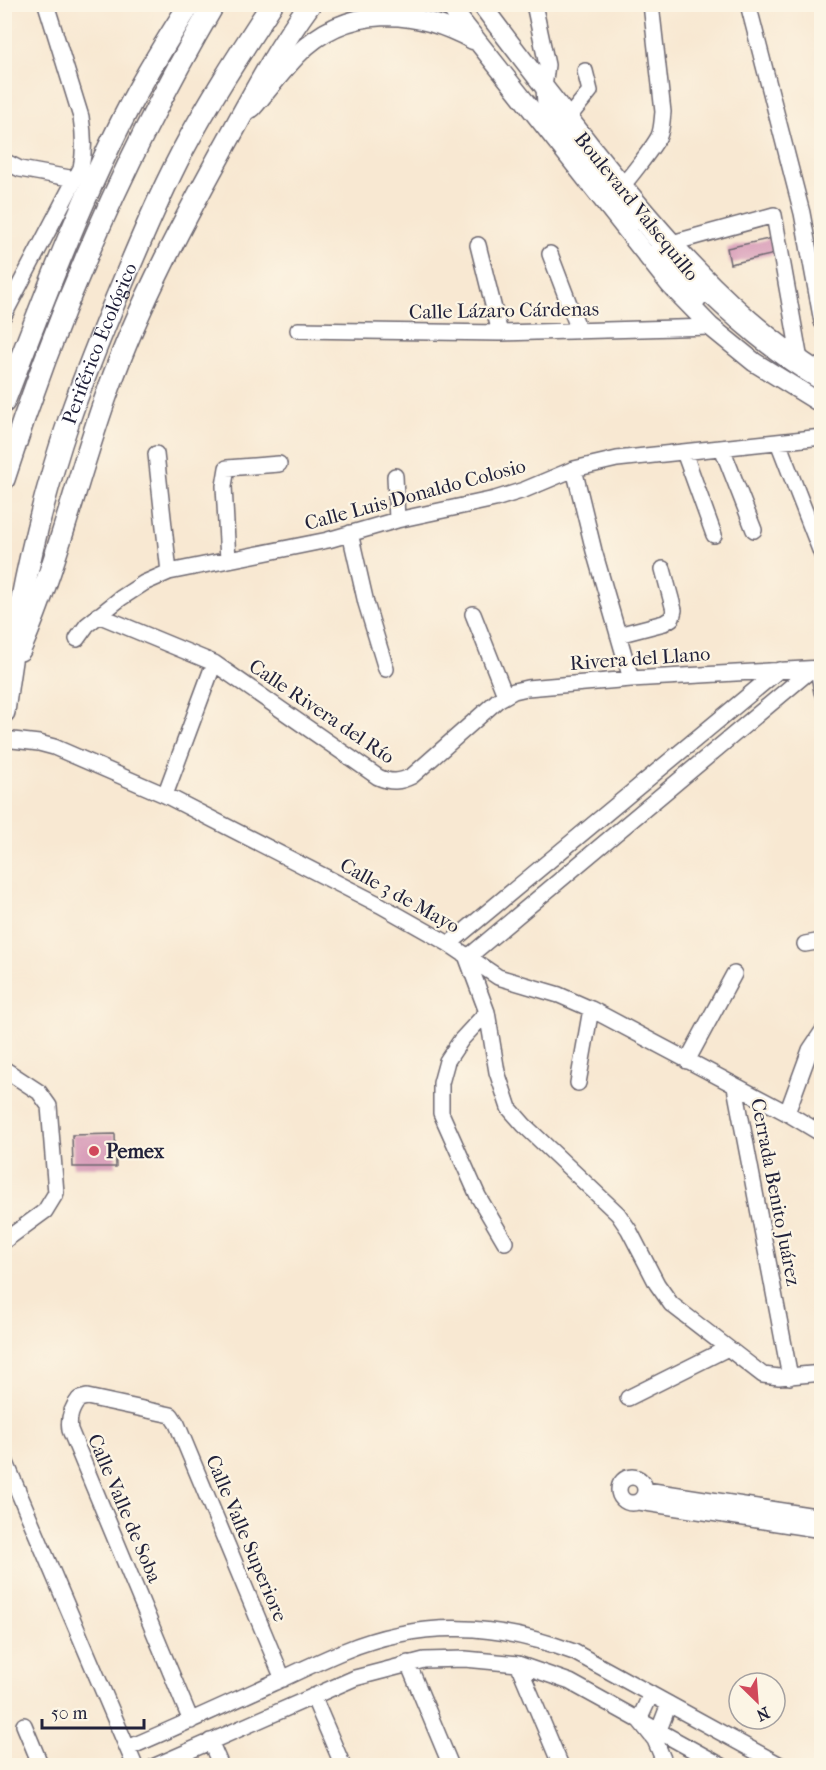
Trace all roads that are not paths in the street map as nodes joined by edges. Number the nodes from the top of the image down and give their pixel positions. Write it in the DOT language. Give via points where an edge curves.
graph roads {
  1 [pos="46,4"];
  2 [pos="190,4"];
  3 [pos="214,4"];
  4 [pos="272,4"];
  5 [pos="310,4"];
  6 [pos="448,4"];
  7 [pos="481,4"];
  8 [pos="490,4"];
  9 [pos="534,4"];
  10 [pos="651,4"];
  11 [pos="748,4"];
  12 [pos="500,30"];
  13 [pos="480,44"];
  14 [pos="585,71"];
  15 [pos="543,87"];
  16 [pos="568,118"];
  17 [pos="232,132"];
  18 [pos="4,161"];
  19 [pos="75,179"];
  20 [pos="618,191"];
  21 [pos="672,243"];
  22 [pos="478,245"];
  23 [pos="550,254"];
  24 [pos="4,315"];
  25 [pos="822,322"];
  26 [pos="711,327"];
  27 [pos="298,330"];
  28 [pos="579,330"];
  29 [pos="500,333"];
  30 [pos="800,360"];
  31 [pos="822,374"];
  32 [pos="822,383"];
  33 [pos="822,395"];
  34 [pos="4,402"];
  35 [pos="822,404"];
  36 [pos="822,437"];
  37 [pos="778,442"];
  38 [pos="722,448"];
  39 [pos="684,452"];
  40 [pos="156,454"];
  41 [pos="279,464"];
  42 [pos="574,469"];
  43 [pos="395,476"];
  44 [pos="4,479"];
  45 [pos="398,520"];
  46 [pos="754,530"];
  47 [pos="350,533"];
  48 [pos="714,535"];
  49 [pos="822,555"];
  50 [pos="228,560"];
  51 [pos="663,569"];
  52 [pos="169,572"];
  53 [pos="473,614"];
  54 [pos="98,615"];
  55 [pos="618,635"];
  56 [pos="77,639"];
  57 [pos="214,663"];
  58 [pos="817,668"];
  59 [pos="386,669"];
  60 [pos="779,670"];
  61 [pos="8,677"];
  62 [pos="631,679"];
  63 [pos="822,692"];
  64 [pos="505,695"];
  65 [pos="4,712"];
  66 [pos="4,739"];
  67 [pos="661,767"];
  68 [pos="674,784"];
  69 [pos="165,795"];
  70 [pos="543,866"];
  71 [pos="557,882"];
  72 [pos="822,941"];
  73 [pos="448,944"];
  74 [pos="805,944"];
  75 [pos="467,958"];
  76 [pos="734,974"];
  77 [pos="591,1009"];
  78 [pos="487,1012"];
  79 [pos="822,1032"];
  80 [pos="687,1061"];
  81 [pos="4,1069"];
  82 [pos="578,1083"];
  83 [pos="735,1087"];
  84 [pos="787,1113"];
  85 [pos="822,1134"];
  86 [pos="4,1241"];
  87 [pos="505,1242"];
  88 [pos="728,1348"];
  89 [pos="822,1373"];
  90 [pos="790,1377"];
  91 [pos="628,1398"];
  92 [pos="171,1415"];
  93 [pos="4,1458"];
  94 [pos="4,1487"];
  95 [pos="822,1517"];
  96 [pos="822,1530"];
  97 [pos="40,1539"];
  98 [pos="408,1663"];
  99 [pos="518,1664"];
  100 [pos="283,1678"];
  101 [pos="255,1691"];
  102 [pos="651,1694"];
  103 [pos="313,1696"];
  104 [pos="669,1704"];
  105 [pos="267,1716"];
  106 [pos="639,1720"];
  107 [pos="191,1721"];
  108 [pos="24,1725"];
  109 [pos="656,1735"];
  110 [pos="210,1741"];
  111 [pos="128,1748"];
  112 [pos="41,1766"];
  113 [pos="135,1766"];
  114 [pos="155,1766"];
  115 [pos="221,1766"];
  116 [pos="343,1766"];
  117 [pos="452,1766"];
  118 [pos="561,1766"];
  119 [pos="666,1766"];
  120 [pos="722,1766"];
  121 [pos="782,1766"];
  1 -- 19 [label="street" via="81,117 84,154"];
  2 -- 34 [label="highway" via="131,104 96,177"];
  3 -- 44 [label="highway" via="147,126 75,284"];
  4 -- 61 [label="highway, Periférico Ecológico" via="182,153 88,369 42,513"];
  5 -- 17 [label="highway" via="262,77"];
  6 -- 13 [label="main road, Boulevard Valsequillo"];
  7 -- 12 [label="main road, Boulevard Valsequillo"];
  8 -- 12 [label="main road"];
  9 -- 15 [label="street" via="547,65"];
  10 -- 20 [label="street" via="661,124 658,136"];
  11 -- 25 [label="street" via="802,213"];
  12 -- 15 [label="main road, Boulevard Valsequillo"];
  13 -- 17 [label="main road" via="412,17 366,17 343,24 299,53"];
  13 -- 26 [label="main road, Boulevard Valsequillo" via="659,272"];
  14 -- 16 [label="street" via="590,91"];
  15 -- 16 [label="main road, Boulevard Valsequillo"];
  15 -- 20 [label="street" via="549,111"];
  16 -- 20 [label="main road, Boulevard Valsequillo"];
  17 -- 61 [label="highway" via="202,186 108,389 49,578"];
  18 -- 19 [label="street" via="20,169"];
  19 -- 24 [label="street"];
  20 -- 21 [label="main road, Boulevard Valsequillo"];
  20 -- 32 [label="street" via="643,226 721,308 773,352"];
  20 -- 33 [label="street" via="636,231 710,314 776,367"];
  21 -- 30 [label="main road, Boulevard Valsequillo" via="729,303"];
  21 -- 30 [label="street" via="774,215"];
  22 -- 29 [label="street"];
  23 -- 28 [label="street"];
  26 -- 28 [label="street, Calle Lázaro Cárdenas"];
  26 -- 35 [label="main road, Boulevard Valsequillo" via="754,362"];
  27 -- 29 [label="street, Calle Lázaro Cárdenas"];
  28 -- 29 [label="street, Calle Lázaro Cárdenas"];
  30 -- 31 [label="main road, Boulevard Valsequillo"];
  36 -- 37 [label="street, Calle Luis Donaldo Colosio"];
  37 -- 38 [label="street, Calle Luis Donaldo Colosio"];
  37 -- 49 [label="street"];
  38 -- 39 [label="street, Calle Luis Donaldo Colosio"];
  38 -- 46 [label="street"];
  39 -- 42 [label="street, Calle Luis Donaldo Colosio" via="616,459"];
  39 -- 48 [label="street"];
  40 -- 52 [label="street"];
  41 -- 50 [label="street" via="226,468"];
  42 -- 45 [label="street, Calle Luis Donaldo Colosio" via="509,495"];
  42 -- 55 [label="street"];
  43 -- 45 [label="street"];
  45 -- 47 [label="street, Calle Luis Donaldo Colosio"];
  47 -- 50 [label="street, Calle Luis Donaldo Colosio"];
  47 -- 59 [label="street"];
  50 -- 52 [label="street, Calle Luis Donaldo Colosio"];
  51 -- 55 [label="street" via="674,610 672,618"];
  52 -- 54 [label="street, Calle Luis Donaldo Colosio" via="144,583"];
  53 -- 64 [label="street"];
  54 -- 56 [label="street, Calle Luis Donaldo Colosio"];
  54 -- 57 [label="street, Calle Rivera del Río"];
  55 -- 62 [label="street"];
  57 -- 64 [label="street, Calle Rivera del Río" via="387,781 412,776"];
  57 -- 69 [label="street"];
  58 -- 60 [label="street"];
  58 -- 63 [label="street"];
  58 -- 68 [label="street"];
  60 -- 62 [label="street, Rivera del Llano"];
  60 -- 67 [label="street"];
  61 -- 65 [label="highway, Periférico Ecológico"];
  62 -- 64 [label="street, Rivera del Llano" via="528,688"];
  66 -- 69 [label="street, Calle 3 de Mayo" via="54,747"];
  67 -- 68 [label="street"];
  67 -- 70 [label="street"];
  68 -- 71 [label="street"];
  69 -- 73 [label="street, Calle 3 de Mayo" via="381,905"];
  70 -- 71 [label="street"];
  70 -- 73 [label="street"];
  71 -- 75 [label="street"];
  72 -- 74 [label="street"];
  73 -- 75 [label="street, Calle 3 de Mayo"];
  75 -- 77 [label="street" via="505,980 559,995"];
  75 -- 78 [label="street, Calle 3 de Mayo"];
  76 -- 80 [label="street"];
  77 -- 80 [label="street"];
  77 -- 82 [label="street"];
  78 -- 87 [label="street" via="447,1061 441,1083 441,1113 478,1196"];
  78 -- 88 [label="street, Calle 3 de Mayo" via="497,1071 516,1118 618,1214 671,1304"];
  79 -- 84 [label="street" via="810,1050"];
  80 -- 83 [label="street"];
  81 -- 86 [label="street" via="39,1092 50,1106 56,1193 45,1211"];
  83 -- 84 [label="street"];
  83 -- 90 [label="street, Cerrada Benito Juárez"];
  84 -- 85 [label="street"];
  88 -- 90 [label="street, Calle 3 de Mayo" via="763,1375"];
  88 -- 91 [label="street"];
  89 -- 90 [label="street, Calle 3 de Mayo"];
  92 -- 100 [label="street, Calle Valle Superiore"];
  92 -- 107 [label="street, Calle Valle de Soba" via="87,1397 79,1399 73,1407 69,1422"];
  93 -- 97 [label="street"];
  94 -- 97 [label="street"];
  95 -- 96 [label="street" via="642,1496"];
  97 -- 111 [label="street"];
  98 -- 99 [label="street" via="465,1659"];
  98 -- 103 [label="street" via="355,1678"];
  98 -- 117 [label="street"];
  99 -- 106 [label="street" via="570,1682"];
  99 -- 118 [label="street"];
  100 -- 101 [label="street"];
  100 -- 102 [label="street" via="377,1640 424,1630 470,1629 514,1633 544,1641 574,1652"];
  101 -- 105 [label="street"];
  101 -- 107 [label="street"];
  102 -- 104 [label="street"];
  102 -- 106 [label="street"];
  103 -- 105 [label="street"];
  103 -- 116 [label="street"];
  104 -- 109 [label="street"];
  104 -- 121 [label="street"];
  105 -- 110 [label="street"];
  106 -- 109 [label="street"];
  107 -- 111 [label="street"];
  108 -- 112 [label="street"];
  109 -- 119 [label="street"];
  109 -- 120 [label="street"];
  110 -- 114 [label="street"];
  110 -- 115 [label="street"];
  111 -- 113 [label="street"];
}
